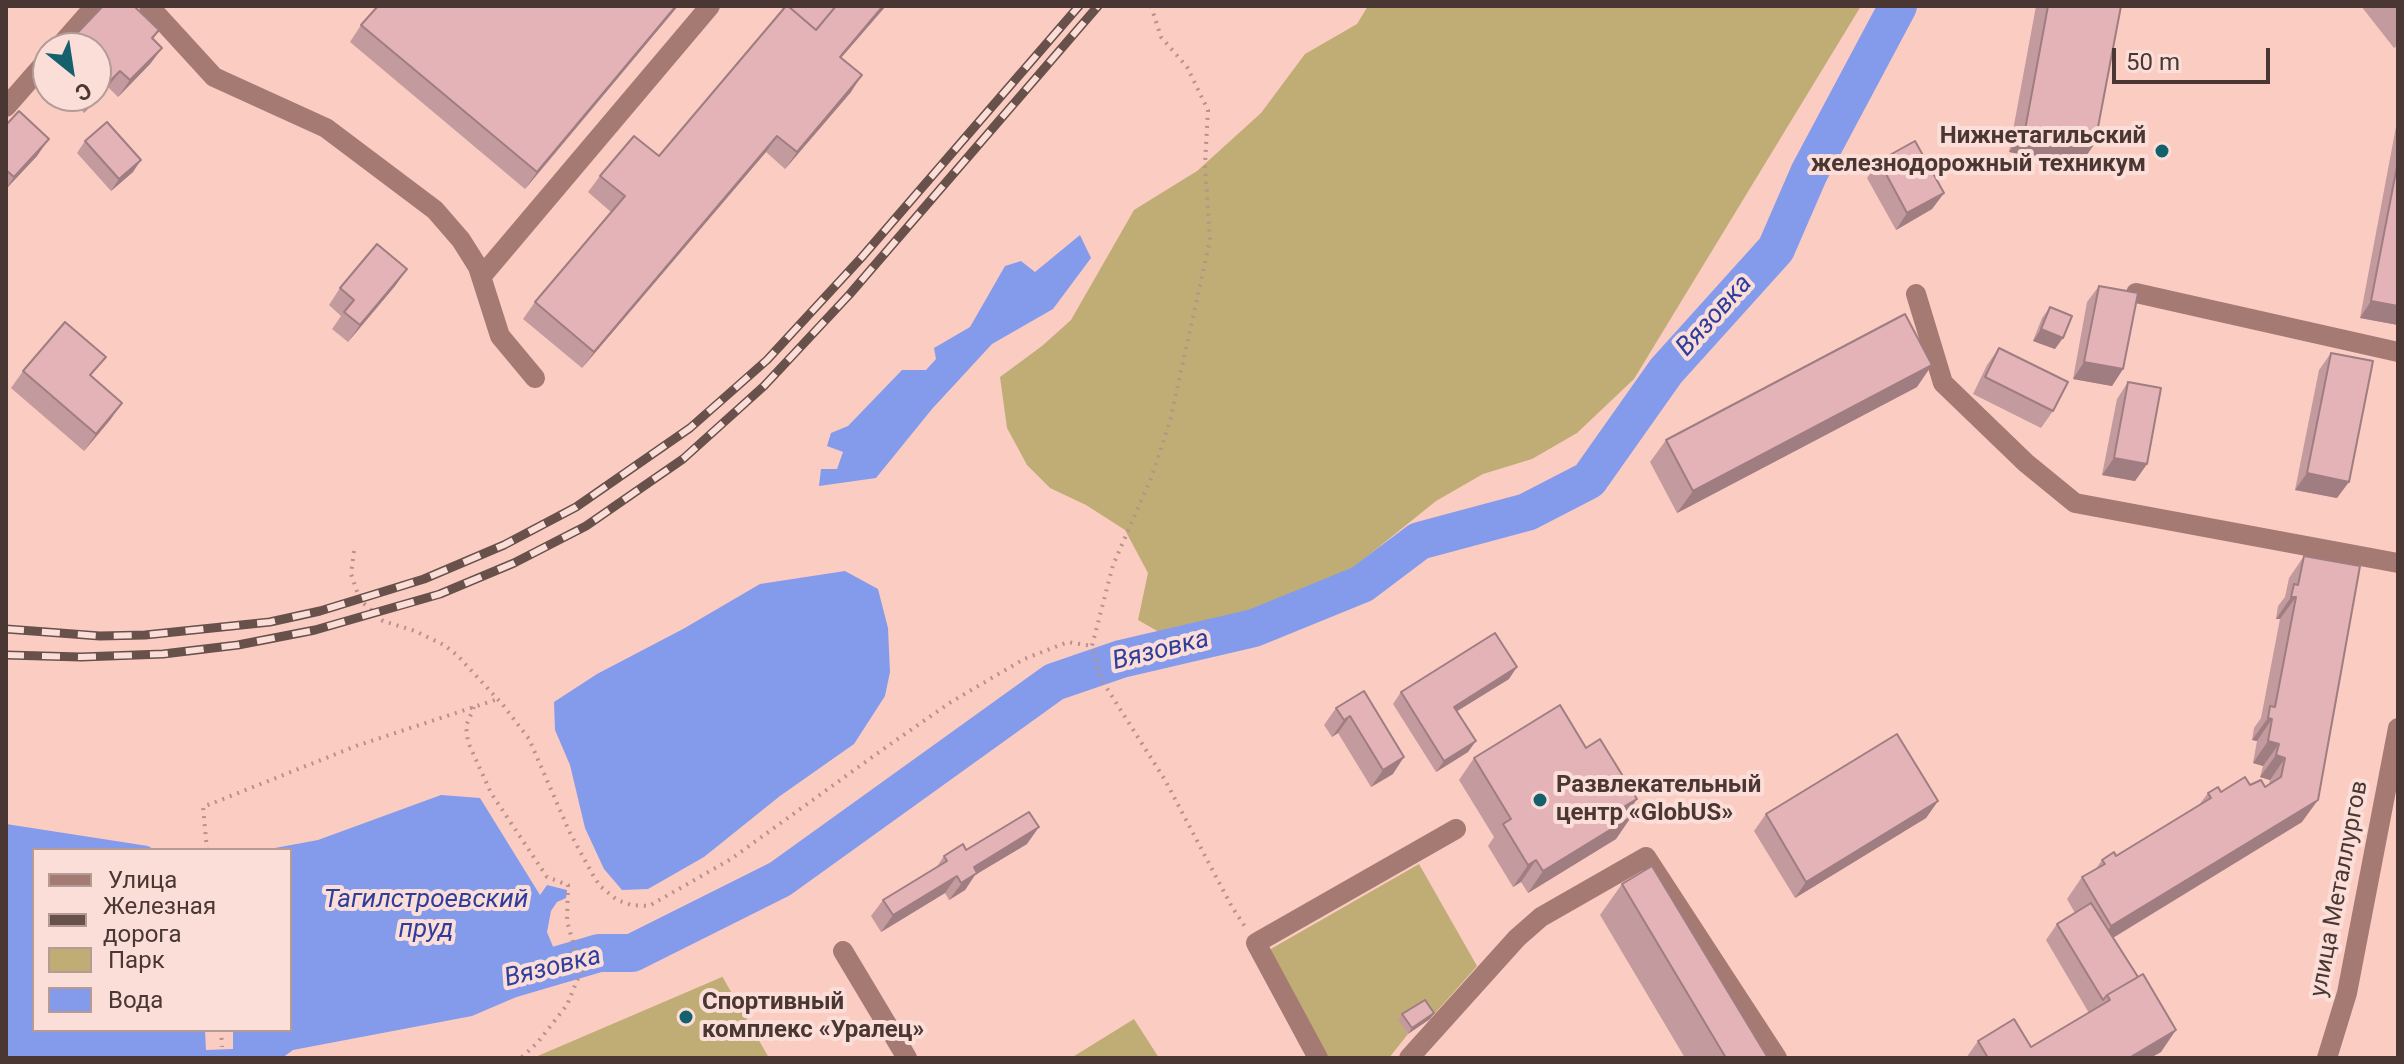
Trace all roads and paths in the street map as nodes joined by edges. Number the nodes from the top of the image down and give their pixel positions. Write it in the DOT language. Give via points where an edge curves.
graph roads {
  1 [pos="95,6"];
  2 [pos="149,6"];
  3 [pos="710,6"];
  4 [pos="1151,6"];
  5 [pos="72,32"];
  6 [pos="32,77"];
  7 [pos="6,107"];
  8 [pos="481,277"];
  9 [pos="2136,293"];
  10 [pos="1916,294"];
  11 [pos="2398,352"];
  12 [pos="535,378"];
  13 [pos="354,551"];
  14 [pos="2398,563"];
  15 [pos="1092,646"];
  16 [pos="498,699"];
  17 [pos="474,707"];
  18 [pos="2398,728"];
  19 [pos="1456,829"];
  20 [pos="207,848"];
  21 [pos="1256,943"];
  22 [pos="843,951"];
  23 [pos="221,1032"];
  24 [pos="222,1047"];
  25 [pos="521,1058"];
  26 [pos="907,1058"];
  27 [pos="1318,1058"];
  28 [pos="1409,1058"];
  29 [pos="1777,1058"];
  30 [pos="2327,1058"];
  1 -- 5 [label="street"];
  2 -- 8 [label="street" via="214,77 326,128 435,210 461,240"];
  3 -- 8 [label="street"];
  4 -- 15 [label="path" via="1161,37 1187,67 1208,110 1210,240 1170,421 1113,565"];
  6 -- 7 [label="street"];
  8 -- 12 [label="street" via="500,336"];
  9 -- 11 [label="street"];
  10 -- 14 [label="street" via="1943,383 2075,503"];
  13 -- 16 [label="path" via="351,574 360,600 383,621 444,645"];
  15 -- 16 [label="path" via="1068,642 1024,659 951,702 731,859 649,906 617,900 600,886 529,739"];
  15 -- 21 [label="path" via="1101,679 1165,780"];
  16 -- 17 [label="path"];
  17 -- 20 [label="path" via="356,746 203,807"];
  17 -- 25 [label="path" via="466,726 468,742 491,793 547,877 568,885 567,921 581,971 567,1005"];
  18 -- 30 [label="street, улица Металлургов" via="2347,993"];
  19 -- 21 [label="street"];
  21 -- 27 [label="street"];
  22 -- 26 [label="street"];
  23 -- 24 [label="path"];
  28 -- 29 [label="street" via="1541,917 1646,857"];
}
